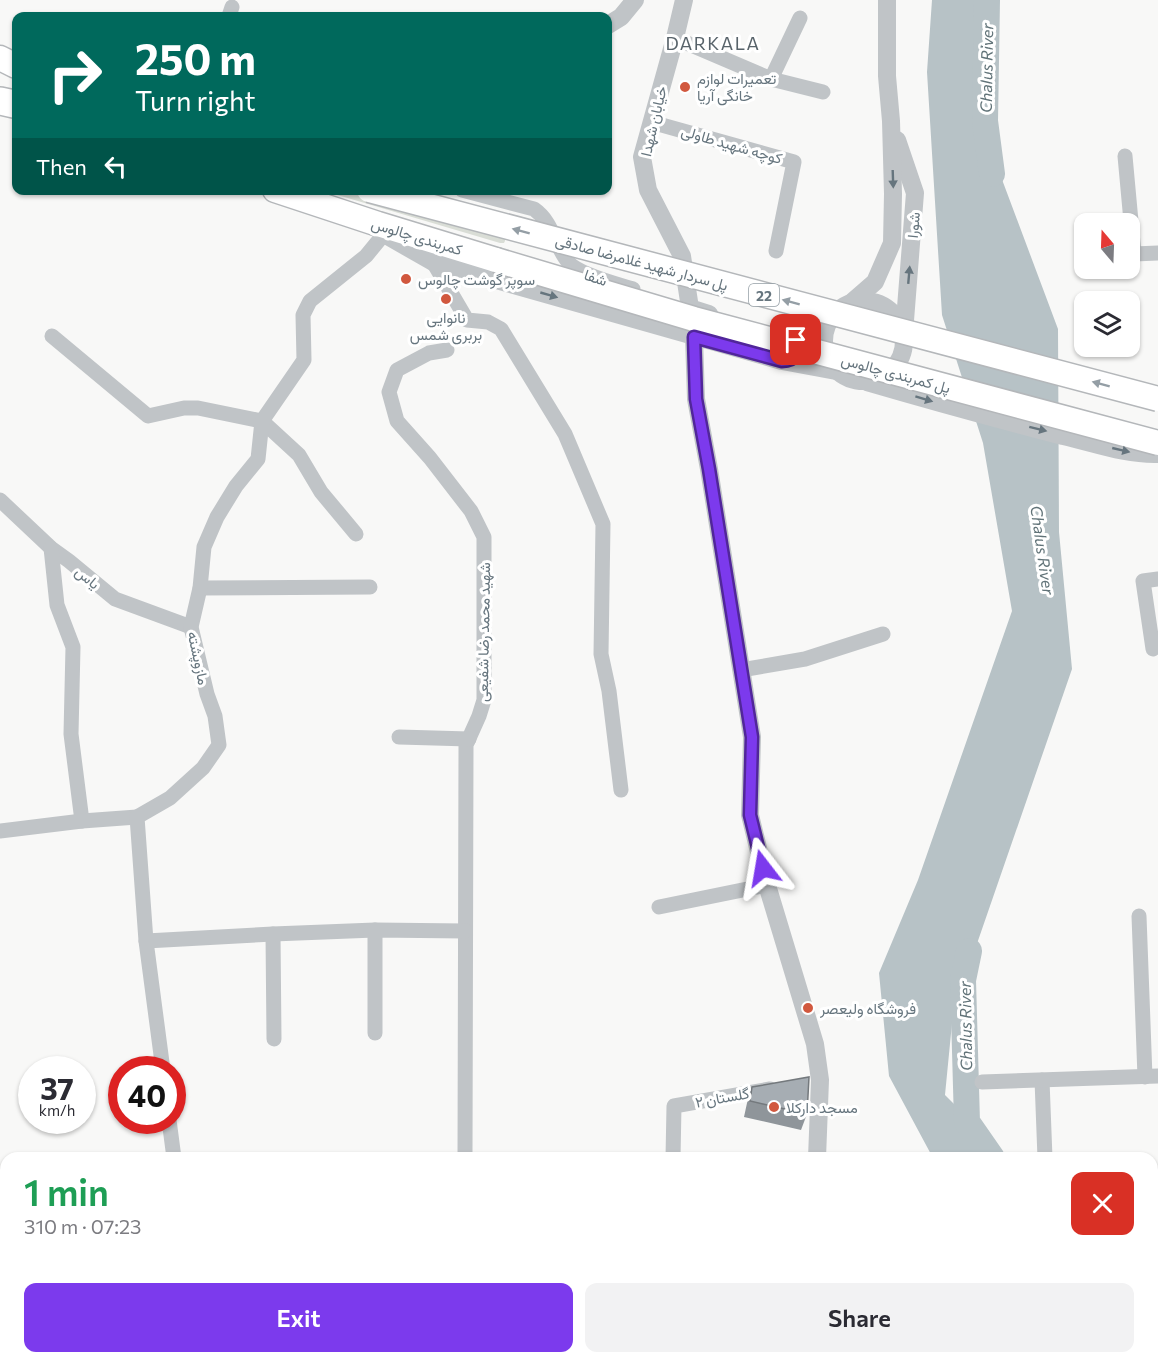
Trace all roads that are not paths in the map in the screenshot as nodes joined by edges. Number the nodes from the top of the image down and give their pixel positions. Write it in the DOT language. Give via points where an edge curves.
graph roads {
  1 [pos="635,0"];
  2 [pos="684,0"];
  3 [pos="887,0"];
  4 [pos="800,18"];
  5 [pos="612,23"];
  6 [pos="675,38"];
  7 [pos="771,79"];
  8 [pos="823,92"];
  9 [pos="891,121"];
  10 [pos="651,122"];
  11 [pos="1125,156"];
  12 [pos="290,195"];
  13 [pos="320,195"];
  14 [pos="388,195"];
  15 [pos="481,195"];
  16 [pos="339,211"];
  17 [pos="381,229"];
  18 [pos="776,251"];
  19 [pos="1158,253"];
  20 [pos="496,260"];
  21 [pos="433,262"];
  22 [pos="852,302"];
  23 [pos="690,308"];
  24 [pos="827,324"];
  25 [pos="904,334"];
  26 [pos="52,336"];
  27 [pos="694,337"];
  28 [pos="792,337"];
  29 [pos="447,350"];
  30 [pos="782,361"];
  31 [pos="836,371"];
  32 [pos="867,382"];
  33 [pos="1158,399"];
  34 [pos="261,421"];
  35 [pos="1158,443"];
  36 [pos="1158,454"];
  37 [pos="0,500"];
  38 [pos="356,534"];
  39 [pos="51,548"];
  40 [pos="1158,579"];
  41 [pos="370,587"];
  42 [pos="200,588"];
  43 [pos="192,627"];
  44 [pos="883,634"];
  45 [pos="1152,649"];
  46 [pos="741,670"];
  47 [pos="399,737"];
  48 [pos="469,739"];
  49 [pos="621,790"];
  50 [pos="137,817"];
  51 [pos="82,820"];
  52 [pos="0,831"];
  53 [pos="767,885"];
  54 [pos="659,907"];
  55 [pos="1139,916"];
  56 [pos="375,930"];
  57 [pos="465,931"];
  58 [pos="273,934"];
  59 [pos="146,941"];
  60 [pos="375,1033"];
  61 [pos="274,1039"];
  62 [pos="161,1056"];
  63 [pos="1152,1077"];
  64 [pos="820,1080"];
  65 [pos="1042,1080"];
  66 [pos="982,1082"];
  67 [pos="801,1083"];
  68 [pos="779,1087"];
  69 [pos="171,1134"];
  70 [pos="173,1152"];
  71 [pos="465,1152"];
  72 [pos="673,1152"];
  73 [pos="817,1152"];
  74 [pos="1045,1152"];
  1 -- 5 [label="street"];
  2 -- 6 [label="street, خیابان شهدا"];
  3 -- 9 [label="street, شورا" via="886,76"];
  4 -- 7 [label="street"];
  6 -- 7 [label="street"];
  6 -- 10 [label="street, خیابان شهدا"];
  7 -- 8 [label="street"];
  9 -- 22 [label="street, شورا, one-way" via="892,243 875,282"];
  25 -- 9 [label="street, شورا, one-way" via="915,193"];
  10 -- 18 [label="street, کوچه شهید طاولی" via="794,162"];
  10 -- 23 [label="street, خیابان شهدا" via="642,157 648,189 682,256"];
  11 -- 19 [label="street" via="1134,254"];
  12 -- 16 [label="highway, کمربندی چالوس"];
  13 -- 16 [label="highway"];
  33 -- 14 [label="highway, پل سردار شهید غلامرضا صادقی / 22, one-way, bridge"];
  15 -- 23 [label="street, شفا" via="542,214 562,253 578,270"];
  16 -- 17 [label="highway, کمربندی چالوس"];
  17 -- 20 [label="highway, کمربندی چالوس"];
  17 -- 21 [label="street"];
  17 -- 34 [label="street" via="366,256 310,301 303,315 304,360"];
  20 -- 35 [label="highway, پل کمربندی چالوس, bridge" via="694,319"];
  21 -- 27 [label="street, one-way"];
  21 -- 49 [label="street" via="467,320 488,322 501,329 524,364 565,434 603,524 601,654"];
  22 -- 24 [label="street" via="837,311"];
  22 -- 25 [label="street" via="869,301 885,306 898,318"];
  23 -- 28 [label="street"];
  24 -- 28 [label="street"];
  24 -- 31 [label="street" via="823,341 826,357"];
  25 -- 32 [label="street" via="904,351 897,366 884,377"];
  26 -- 34 [label="street" via="148,416 198,408"];
  27 -- 30 [label="street"];
  27 -- 46 [label="street" via="696,399"];
  28 -- 30 [label="street" via="798,344 797,353 791,360"];
  29 -- 48 [label="street, شهید محمد رضا شفیعی" via="429,353 397,370 389,392 397,422 464,502 484,537 484,700"];
  30 -- 31 [label="street"];
  31 -- 32 [label="street" via="851,380"];
  32 -- 36 [label="street, one-way" via="991,418 1141,454"];
  34 -- 38 [label="street" via="299,455 321,492"];
  34 -- 42 [label="street, مازوپشته" via="258,459 236,486 204,547"];
  37 -- 39 [label="street, یاس"];
  39 -- 43 [label="street, یاس" via="115,599"];
  39 -- 51 [label="street" via="57,605 73,647 71,734"];
  40 -- 45 [label="street" via="1143,581"];
  41 -- 42 [label="street"];
  42 -- 43 [label="street, مازوپشته"];
  43 -- 50 [label="street, مازوپشته" via="219,745 203,768 170,798"];
  44 -- 46 [label="street" via="805,659"];
  46 -- 53 [label="street" via="752,737 750,815"];
  47 -- 48 [label="street"];
  48 -- 57 [label="street, شهید محمد رضا شفیعی"];
  50 -- 51 [label="street"];
  50 -- 59 [label="street"];
  51 -- 52 [label="street"];
  53 -- 54 [label="street"];
  53 -- 64 [label="street" via="812,1034"];
  55 -- 63 [label="street"];
  56 -- 57 [label="street"];
  56 -- 58 [label="street"];
  56 -- 60 [label="street"];
  57 -- 71 [label="street, شهید محمد رضا شفیعی"];
  58 -- 59 [label="street"];
  58 -- 61 [label="street"];
  59 -- 62 [label="street"];
  63 -- 65 [label="street"];
  64 -- 67 [label="street"];
  64 -- 73 [label="street"];
  65 -- 66 [label="street"];
  65 -- 74 [label="street"];
  68 -- 72 [label="street, گلستان ۲" via="674,1106"];
  69 -- 70 [label="street"];
}
